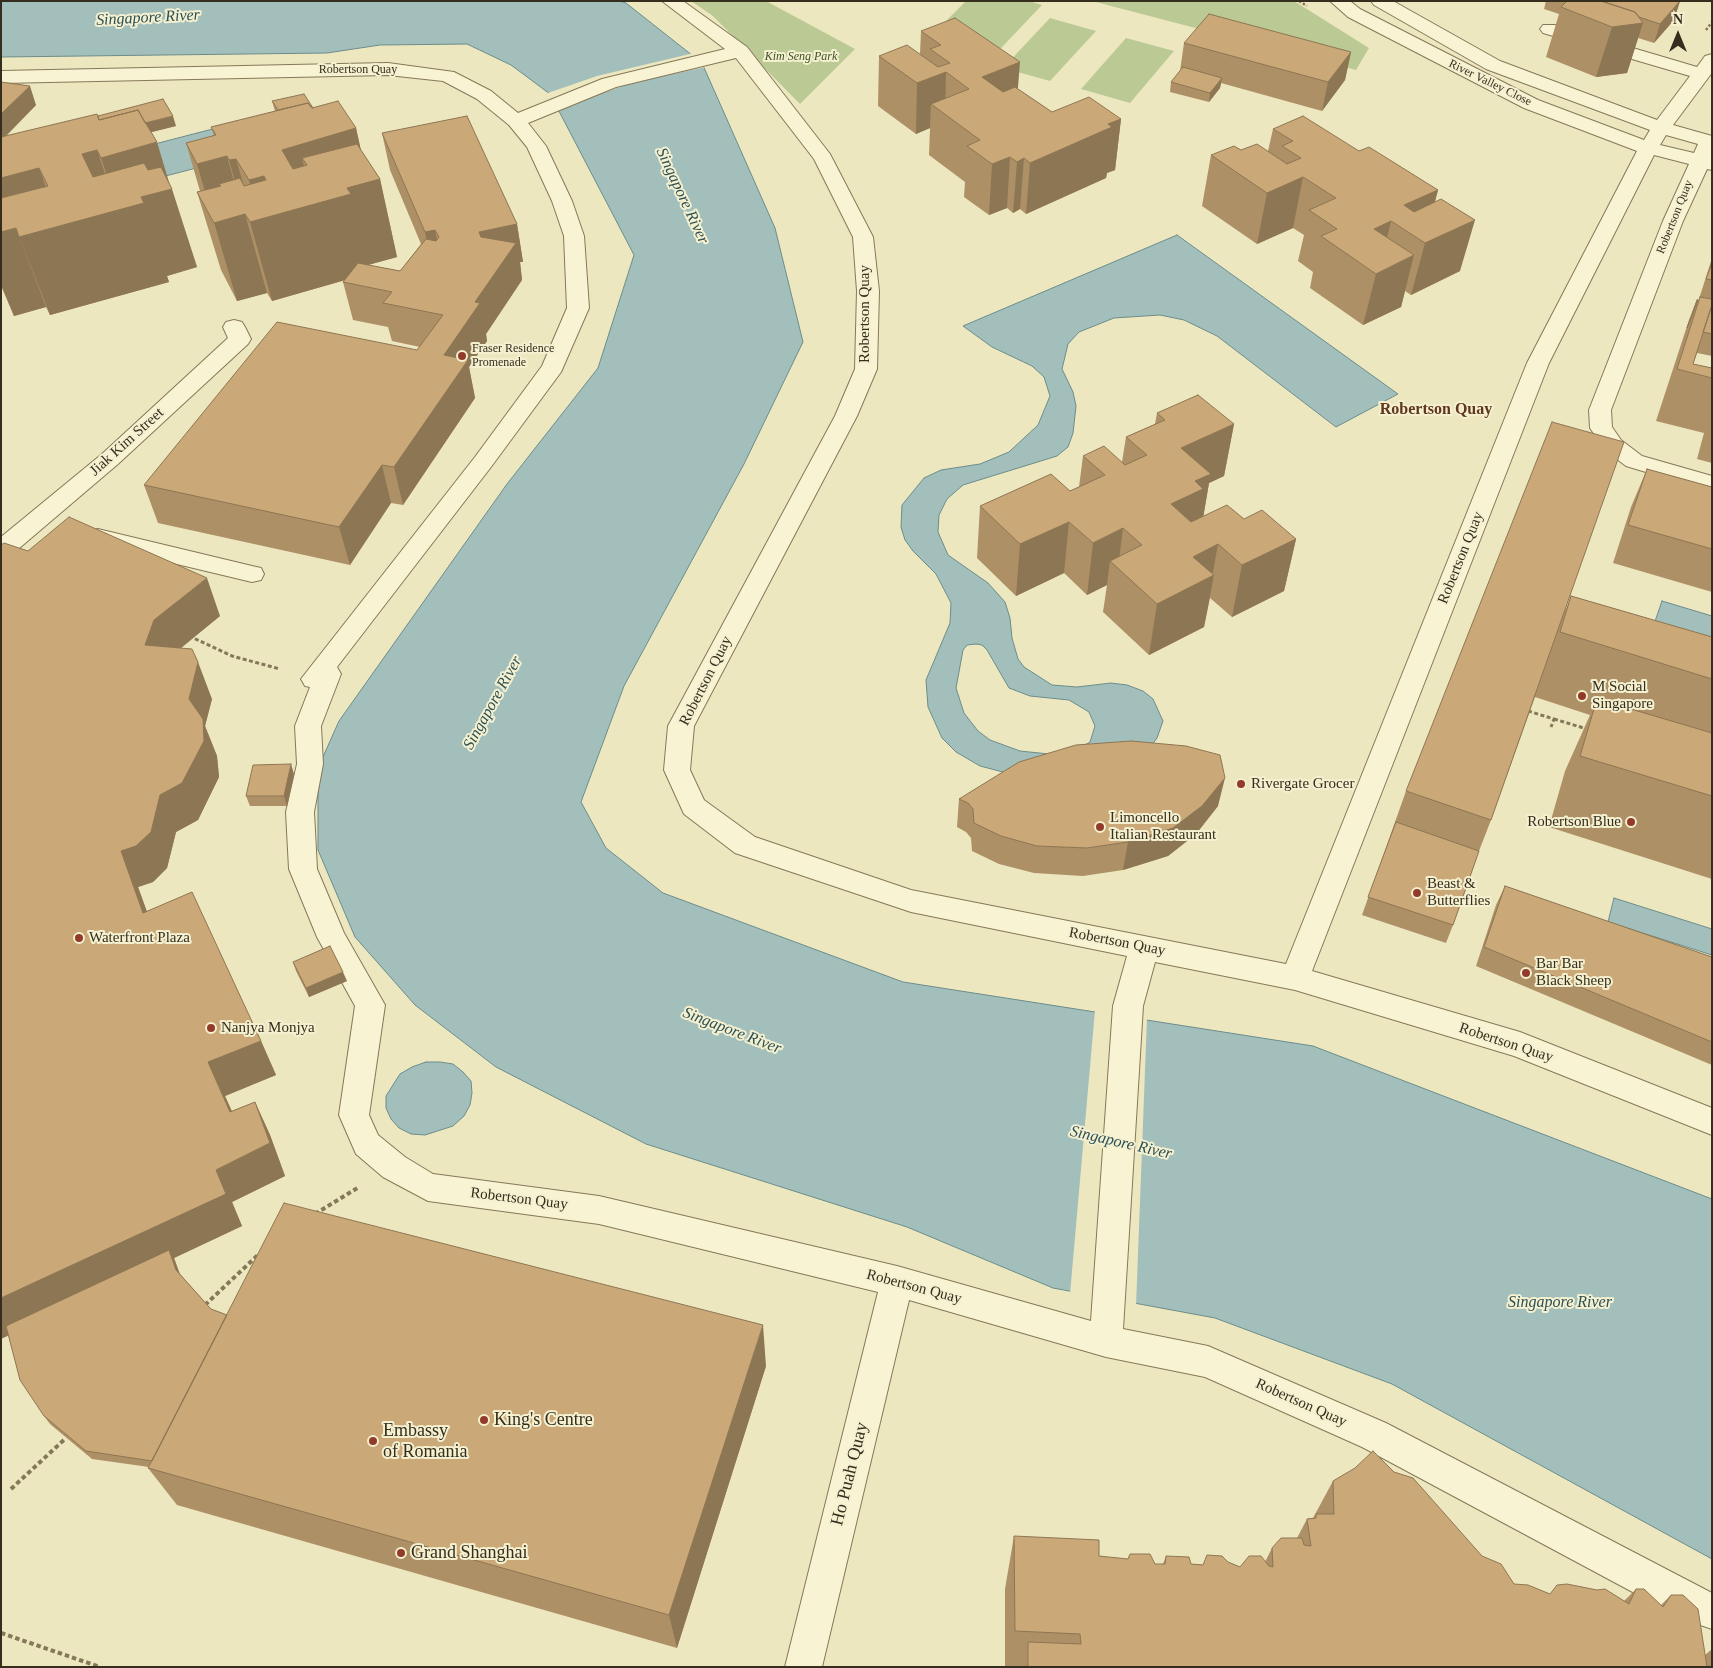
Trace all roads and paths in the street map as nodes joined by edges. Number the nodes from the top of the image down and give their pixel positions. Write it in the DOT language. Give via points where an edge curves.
graph roads {
  1 [pos="671,1"];
  2 [pos="1339,1"];
  3 [pos="1380,1"];
  4 [pos="1550,29"];
  5 [pos="740,51"];
  6 [pos="1707,67"];
  7 [pos="10,76"];
  8 [pos="516,121"];
  9 [pos="1654,138"];
  10 [pos="1708,152"];
  11 [pos="234,327"];
  12 [pos="1712,484"];
  13 [pos="35,522"];
  14 [pos="1,550"];
  15 [pos="252,574"];
  16 [pos="187,636"];
  17 [pos="314,679"];
  18 [pos="1528,711"];
  19 [pos="1554,719"];
  20 [pos="1551,727"];
  21 [pos="1591,730"];
  22 [pos="1144,946"];
  23 [pos="1295,978"];
  24 [pos="1712,1122"];
  25 [pos="394,1167"];
  26 [pos="309,1217"];
  27 [pos="262,1252"];
  28 [pos="897,1281"];
  29 [pos="205,1305"];
  30 [pos="1106,1341"];
  31 [pos="66,1438"];
  32 [pos="11,1489"];
  33 [pos="1712,1611"];
  34 [pos="1,1633"];
  35 [pos="100,1667"];
  36 [pos="803,1667"];
  1 -- 5 [label="street"];
  2 -- 9 [label="street, River Valley Close" via="1354,13 1531,104"];
  3 -- 9 [label="street, River Valley Close" via="1493,65"];
  4 -- 6 [label="street"];
  5 -- 8 [label="street" via="609,83"];
  5 -- 22 [label="street, Robertson Quay" via="823,158 863,237 868,291 866,369 846,416 681,726 677,770 694,807 745,845 911,901"];
  6 -- 9 [label="street, Robertson Quay"];
  7 -- 8 [label="street, Robertson Quay" via="388,69 447,76 484,95"];
  8 -- 17 [label="street, Robertson Quay" via="536,146 562,201 574,236 578,308 553,367"];
  9 -- 10 [label="street"];
  9 -- 23 [label="street, Robertson Quay" via="1537,366"];
  10 -- 12 [label="street, Robertson Quay" via="1672,221 1600,410 1601,428 1613,445 1634,461"];
  11 -- 13 [label="street, Jiak Kim Street" via="240,339 110,459"];
  13 -- 14 [label="street, Jiak Kim Street"];
  13 -- 15 [label="street"];
  16 -- 17 [label="path" via="232,656"];
  17 -- 25 [label="street, Robertson Quay" via="328,674 308,726 310,764 300,812 303,869 331,937 370,1006 354,1115 367,1144"];
  18 -- 19 [label="path"];
  19 -- 20 [label="path"];
  19 -- 21 [label="path"];
  22 -- 23 [label="street, Robertson Quay"];
  22 -- 30 [label="street" via="1128,1006"];
  23 -- 24 [label="street, Robertson Quay" via="1520,1045"];
  25 -- 26 [label="path"];
  25 -- 28 [label="street, Robertson Quay" via="428,1187 599,1210"];
  27 -- 29 [label="path"];
  28 -- 30 [label="street, Robertson Quay"];
  28 -- 36 [label="street, Ho Puah Quay"];
  30 -- 33 [label="street, Robertson Quay" via="1208,1362 1366,1431 1696,1606"];
  31 -- 32 [label="path"];
  34 -- 35 [label="path"];
}
